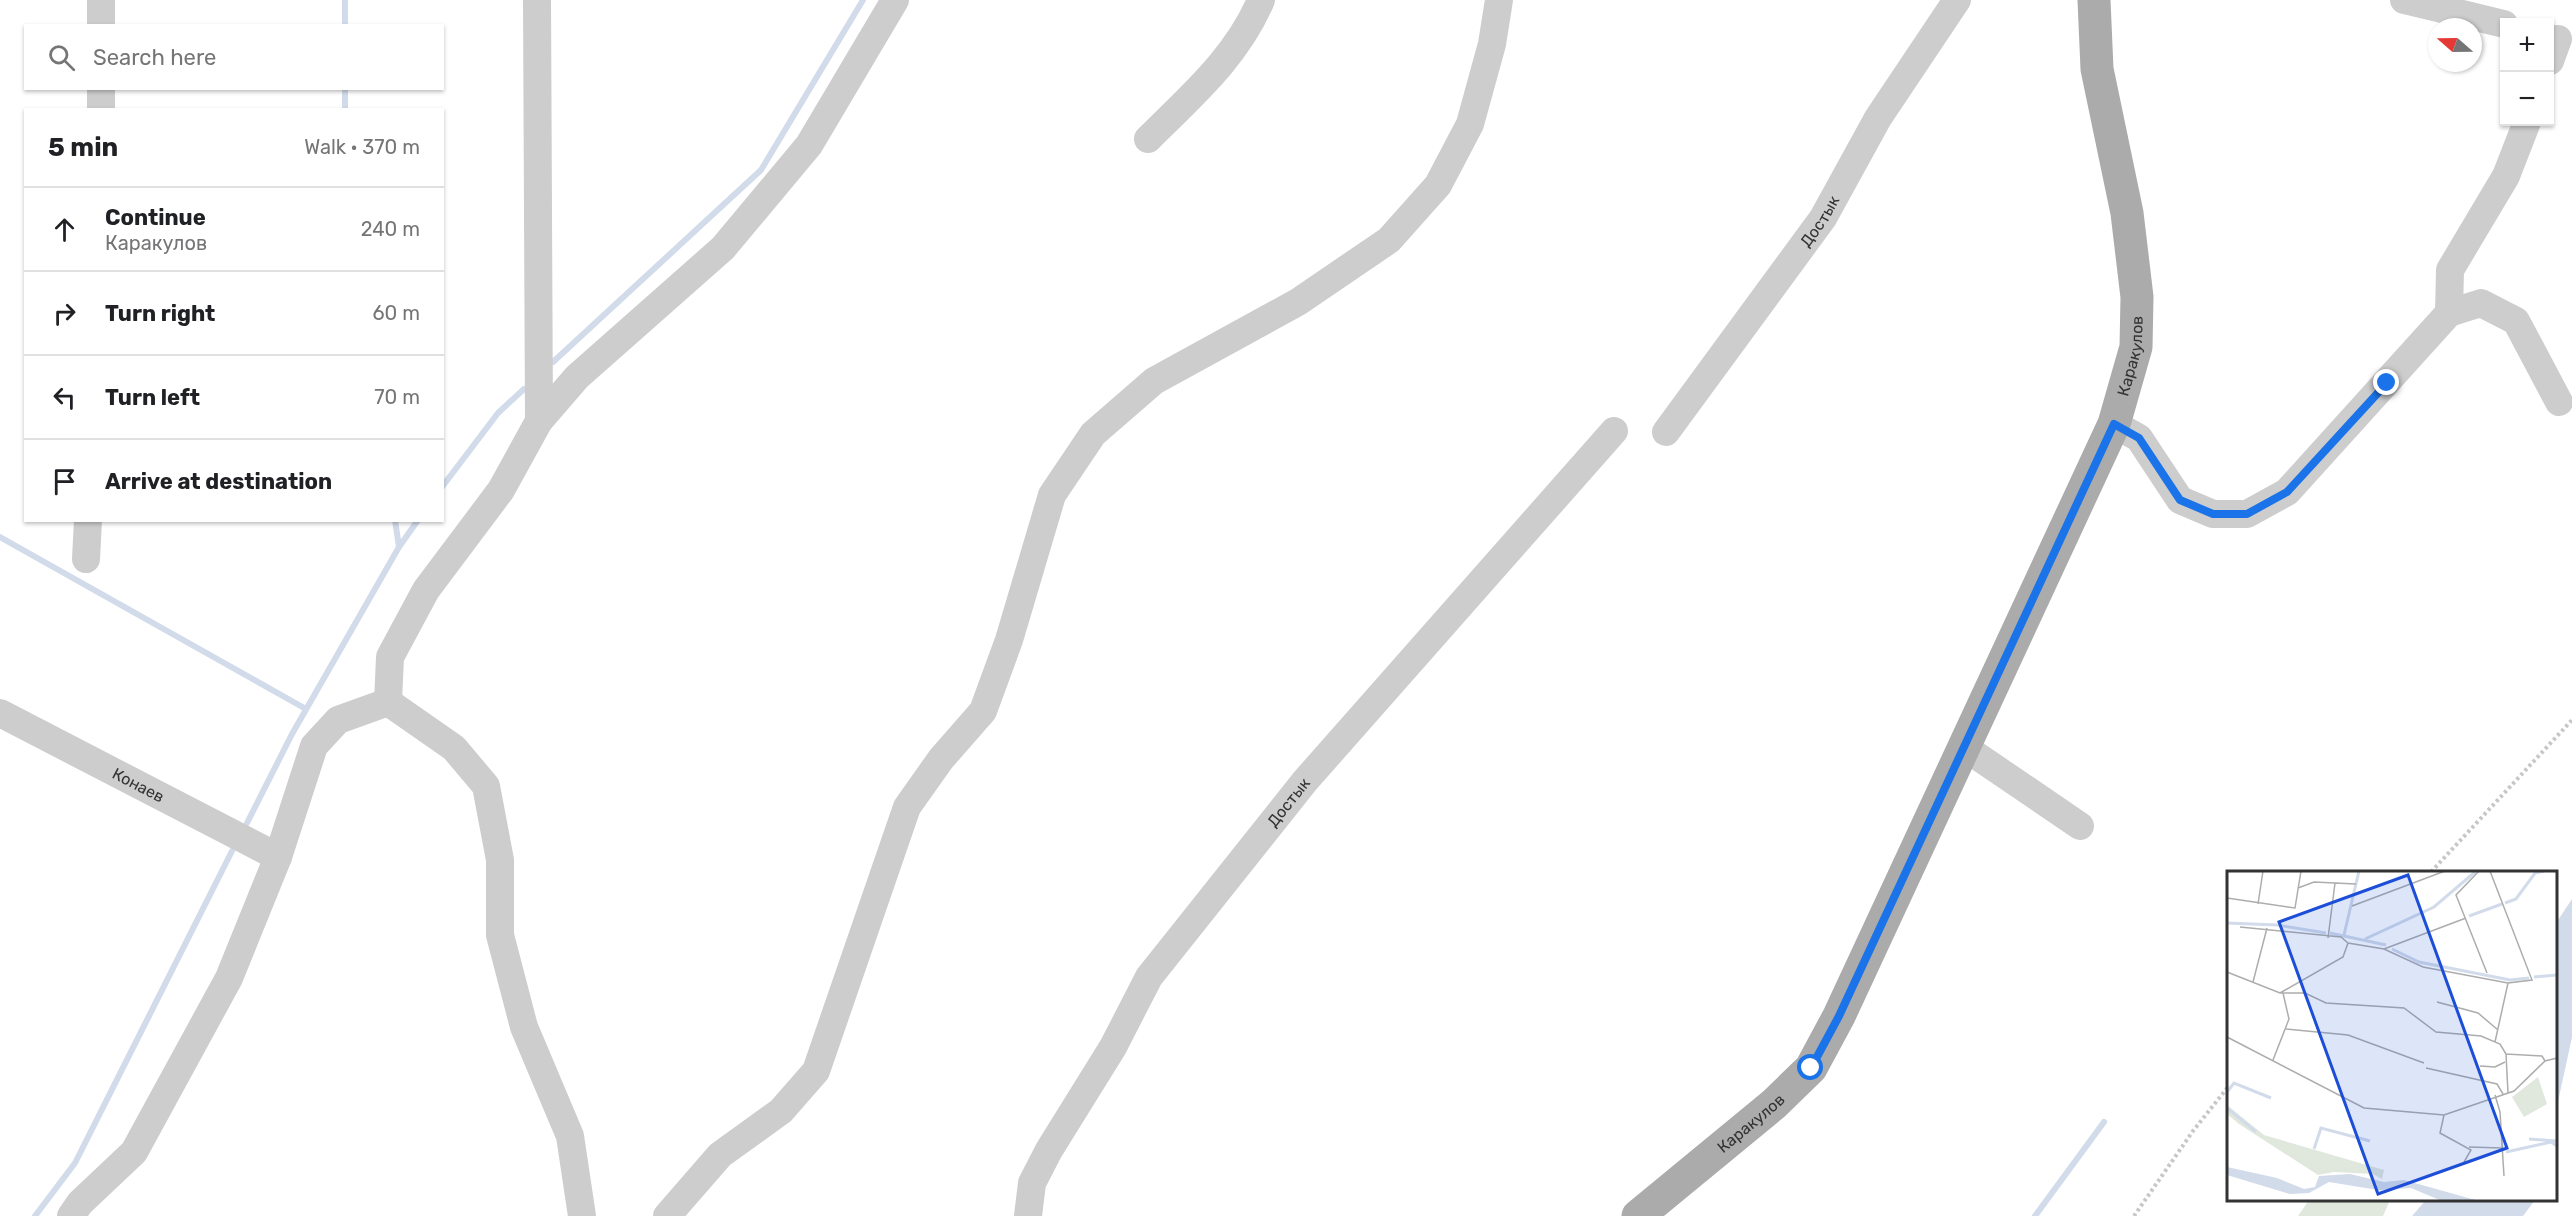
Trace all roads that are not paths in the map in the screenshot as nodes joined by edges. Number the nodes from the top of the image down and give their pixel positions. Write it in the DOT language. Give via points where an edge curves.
graph roads {
  1 [pos="101,0"];
  2 [pos="537,0"];
  3 [pos="896,0"];
  4 [pos="1261,0"];
  5 [pos="1499,0"];
  6 [pos="1957,0"];
  7 [pos="2094,0"];
  8 [pos="2404,0"];
  9 [pos="2500,23"];
  10 [pos="101,24"];
  11 [pos="101,90"];
  12 [pos="101,108"];
  13 [pos="2525,126"];
  14 [pos="1148,140"];
  15 [pos="2449,313"];
  16 [pos="2559,402"];
  17 [pos="539,421"];
  18 [pos="2114,424"];
  19 [pos="1614,431"];
  20 [pos="1666,432"];
  21 [pos="88,522"];
  22 [pos="86,559"];
  23 [pos="388,702"];
  24 [pos="0,713"];
  25 [pos="1964,747"];
  26 [pos="2080,826"];
  27 [pos="278,857"];
  28 [pos="71,1216"];
  29 [pos="582,1216"];
  30 [pos="667,1216"];
  31 [pos="1028,1216"];
  32 [pos="1638,1216"];
  1 -- 10 [label="street"];
  2 -- 17 [label="street"];
  3 -- 17 [label="street" via="809,145 723,248 577,377"];
  4 -- 14 [label="street" via="1249,28 1217,70"];
  5 -- 30 [label="street" via="1492,44 1470,124 1438,185 1389,240 1298,302 1154,381 1093,434 1052,495 1009,640 983,711 941,759 907,807 816,1071 781,1111 720,1155"];
  6 -- 20 [label="street, Достык" via="1878,118 1824,218"];
  7 -- 18 [label="main road, Каракулов" via="2097,69 2127,213 2137,297 2136,347"];
  8 -- 9 [label="street"];
  11 -- 12 [label="street"];
  13 -- 15 [label="street" via="2506,176 2450,270"];
  15 -- 16 [label="street" via="2481,303 2516,321"];
  15 -- 18 [label="street" via="2287,492 2247,514 2213,514 2180,500 2139,438"];
  17 -- 23 [label="street" via="501,490 426,590 395,647 390,657"];
  18 -- 25 [label="main road, Каракулов"];
  19 -- 31 [label="street, Достык" via="1305,781 1149,977 1113,1047 1032,1182"];
  21 -- 22 [label="street"];
  23 -- 27 [label="street" via="338,720 314,746"];
  23 -- 29 [label="street" via="454,748 486,786 500,860 500,935 524,1027 570,1136"];
  24 -- 27 [label="street, Конаев"];
  25 -- 26 [label="street"];
  25 -- 32 [label="main road, Каракулов" via="1811,1068 1774,1104"];
  27 -- 28 [label="street" via="230,978 134,1152"];
}
